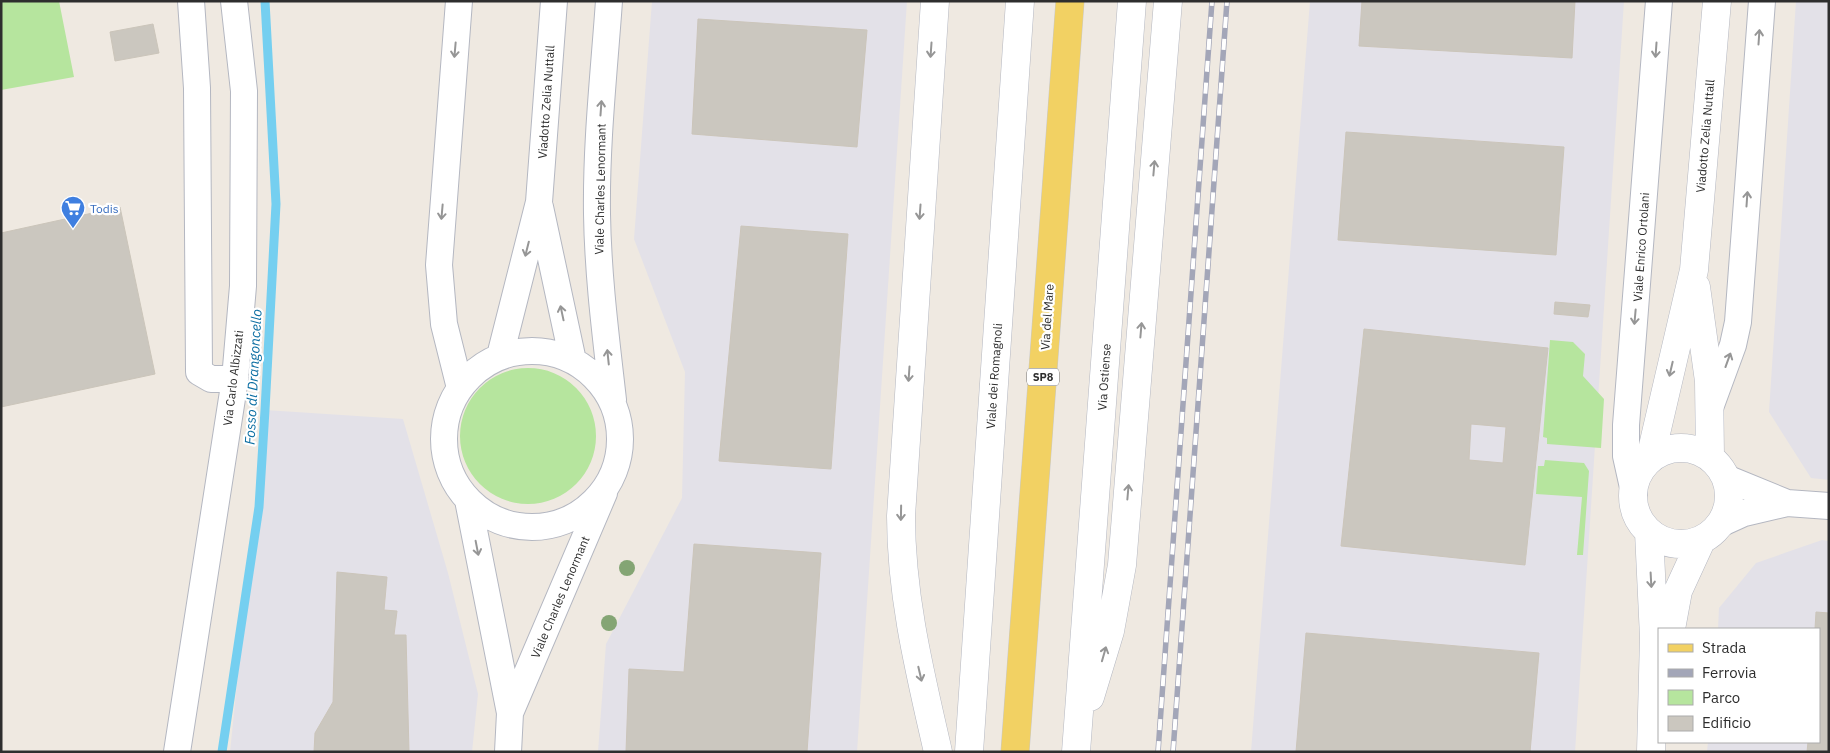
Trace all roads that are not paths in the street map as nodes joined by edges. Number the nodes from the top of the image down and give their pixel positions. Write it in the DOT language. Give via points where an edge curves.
graph roads {
  1 [pos="191,1"];
  2 [pos="234,1"];
  3 [pos="459,1"];
  4 [pos="554,1"];
  5 [pos="609,1"];
  6 [pos="934,1"];
  7 [pos="1020,1"];
  8 [pos="1070,1"];
  9 [pos="1132,1"];
  10 [pos="1168,1"];
  11 [pos="1659,1"];
  12 [pos="1717,1"];
  13 [pos="1762,1"];
  14 [pos="539,202"];
  15 [pos="1694,270"];
  16 [pos="500,356"];
  17 [pos="573,361"];
  18 [pos="235,378"];
  19 [pos="460,388"];
  20 [pos="613,406"];
  21 [pos="1711,406"];
  22 [pos="1650,459"];
  23 [pos="1718,468"];
  24 [pos="609,481"];
  25 [pos="1634,492"];
  26 [pos="468,500"];
  27 [pos="1787,503"];
  28 [pos="1829,506"];
  29 [pos="1722,523"];
  30 [pos="1648,532"];
  31 [pos="1701,540"];
  32 [pos="1671,628"];
  33 [pos="1658,703"];
  34 [pos="510,713"];
  35 [pos="1652,741"];
  36 [pos="1077,743"];
  37 [pos="177,752"];
  38 [pos="508,752"];
  39 [pos="938,752"];
  40 [pos="968,752"];
  41 [pos="1015,752"];
  1 -- 18 [label="street" via="197,88 199,372 211,379"];
  2 -- 18 [label="street, Via Carlo Albizzati" via="244,90 243,286"];
  3 -- 19 [label="street, one-way" via="439,265 444,324"];
  4 -- 14 [label="street, Viadotto Zelia Nuttall"];
  20 -- 5 [label="street, Viale Charles Lenormant, one-way" via="601,294 597,213"];
  6 -- 39 [label="main road, one-way" via="903,464 901,540 913,641"];
  7 -- 40 [label="main road, Viale dei Romagnoli"];
  8 -- 41 [label="main road, Via del Mare / SP8"];
  9 -- 36 [label="main road, Via Ostiense"];
  36 -- 10 [label="main road, one-way" via="1110,631 1124,540"];
  11 -- 25 [label="street, Viale Enrico Ortolani, one-way" via="1626,425 1626,456"];
  12 -- 15 [label="main road, Viadotto Zelia Nuttall"];
  21 -- 13 [label="street, one-way" via="1738,322"];
  14 -- 16 [label="street, Viadotto Zelia Nuttall, one-way"];
  17 -- 14 [label="street, Viadotto Zelia Nuttall, one-way"];
  15 -- 21 [label="main road"];
  15 -- 22 [label="main road, one-way"];
  16 -- 17 [label="street" via="524,351 550,352"];
  16 -- 19 [label="street" via="478,369"];
  17 -- 20 [label="street" via="590,372 604,388"];
  18 -- 37 [label="street, Via Carlo Albizzati"];
  19 -- 26 [label="street" via="446,416 444,445 451,475"];
  20 -- 24 [label="street" via="619,431 618,457"];
  21 -- 23 [label="main road"];
  22 -- 23 [label="main road" via="1667,450 1686,448 1699,451"];
  22 -- 25 [label="main road" via="1639,474"];
  23 -- 27 [label="street"];
  23 -- 29 [label="main road" via="1729,501"];
  24 -- 26 [label="street" via="592,503 569,518 543,526 515,526 489,516"];
  24 -- 34 [label="street, Viale Charles Lenormant"];
  25 -- 30 [label="main road" via="1634,506"];
  26 -- 34 [label="street, Viale Charles Lenormant, one-way"];
  27 -- 28 [label="street"];
  27 -- 29 [label="street"];
  29 -- 31 [label="main road"];
  30 -- 31 [label="main road" via="1673,544"];
  30 -- 35 [label="main road, one-way" via="1654,638"];
  31 -- 32 [label="main road" via="1678,591"];
  33 -- 35 [label="main road"];
  34 -- 38 [label="street, Viale Charles Lenormant"];
}
